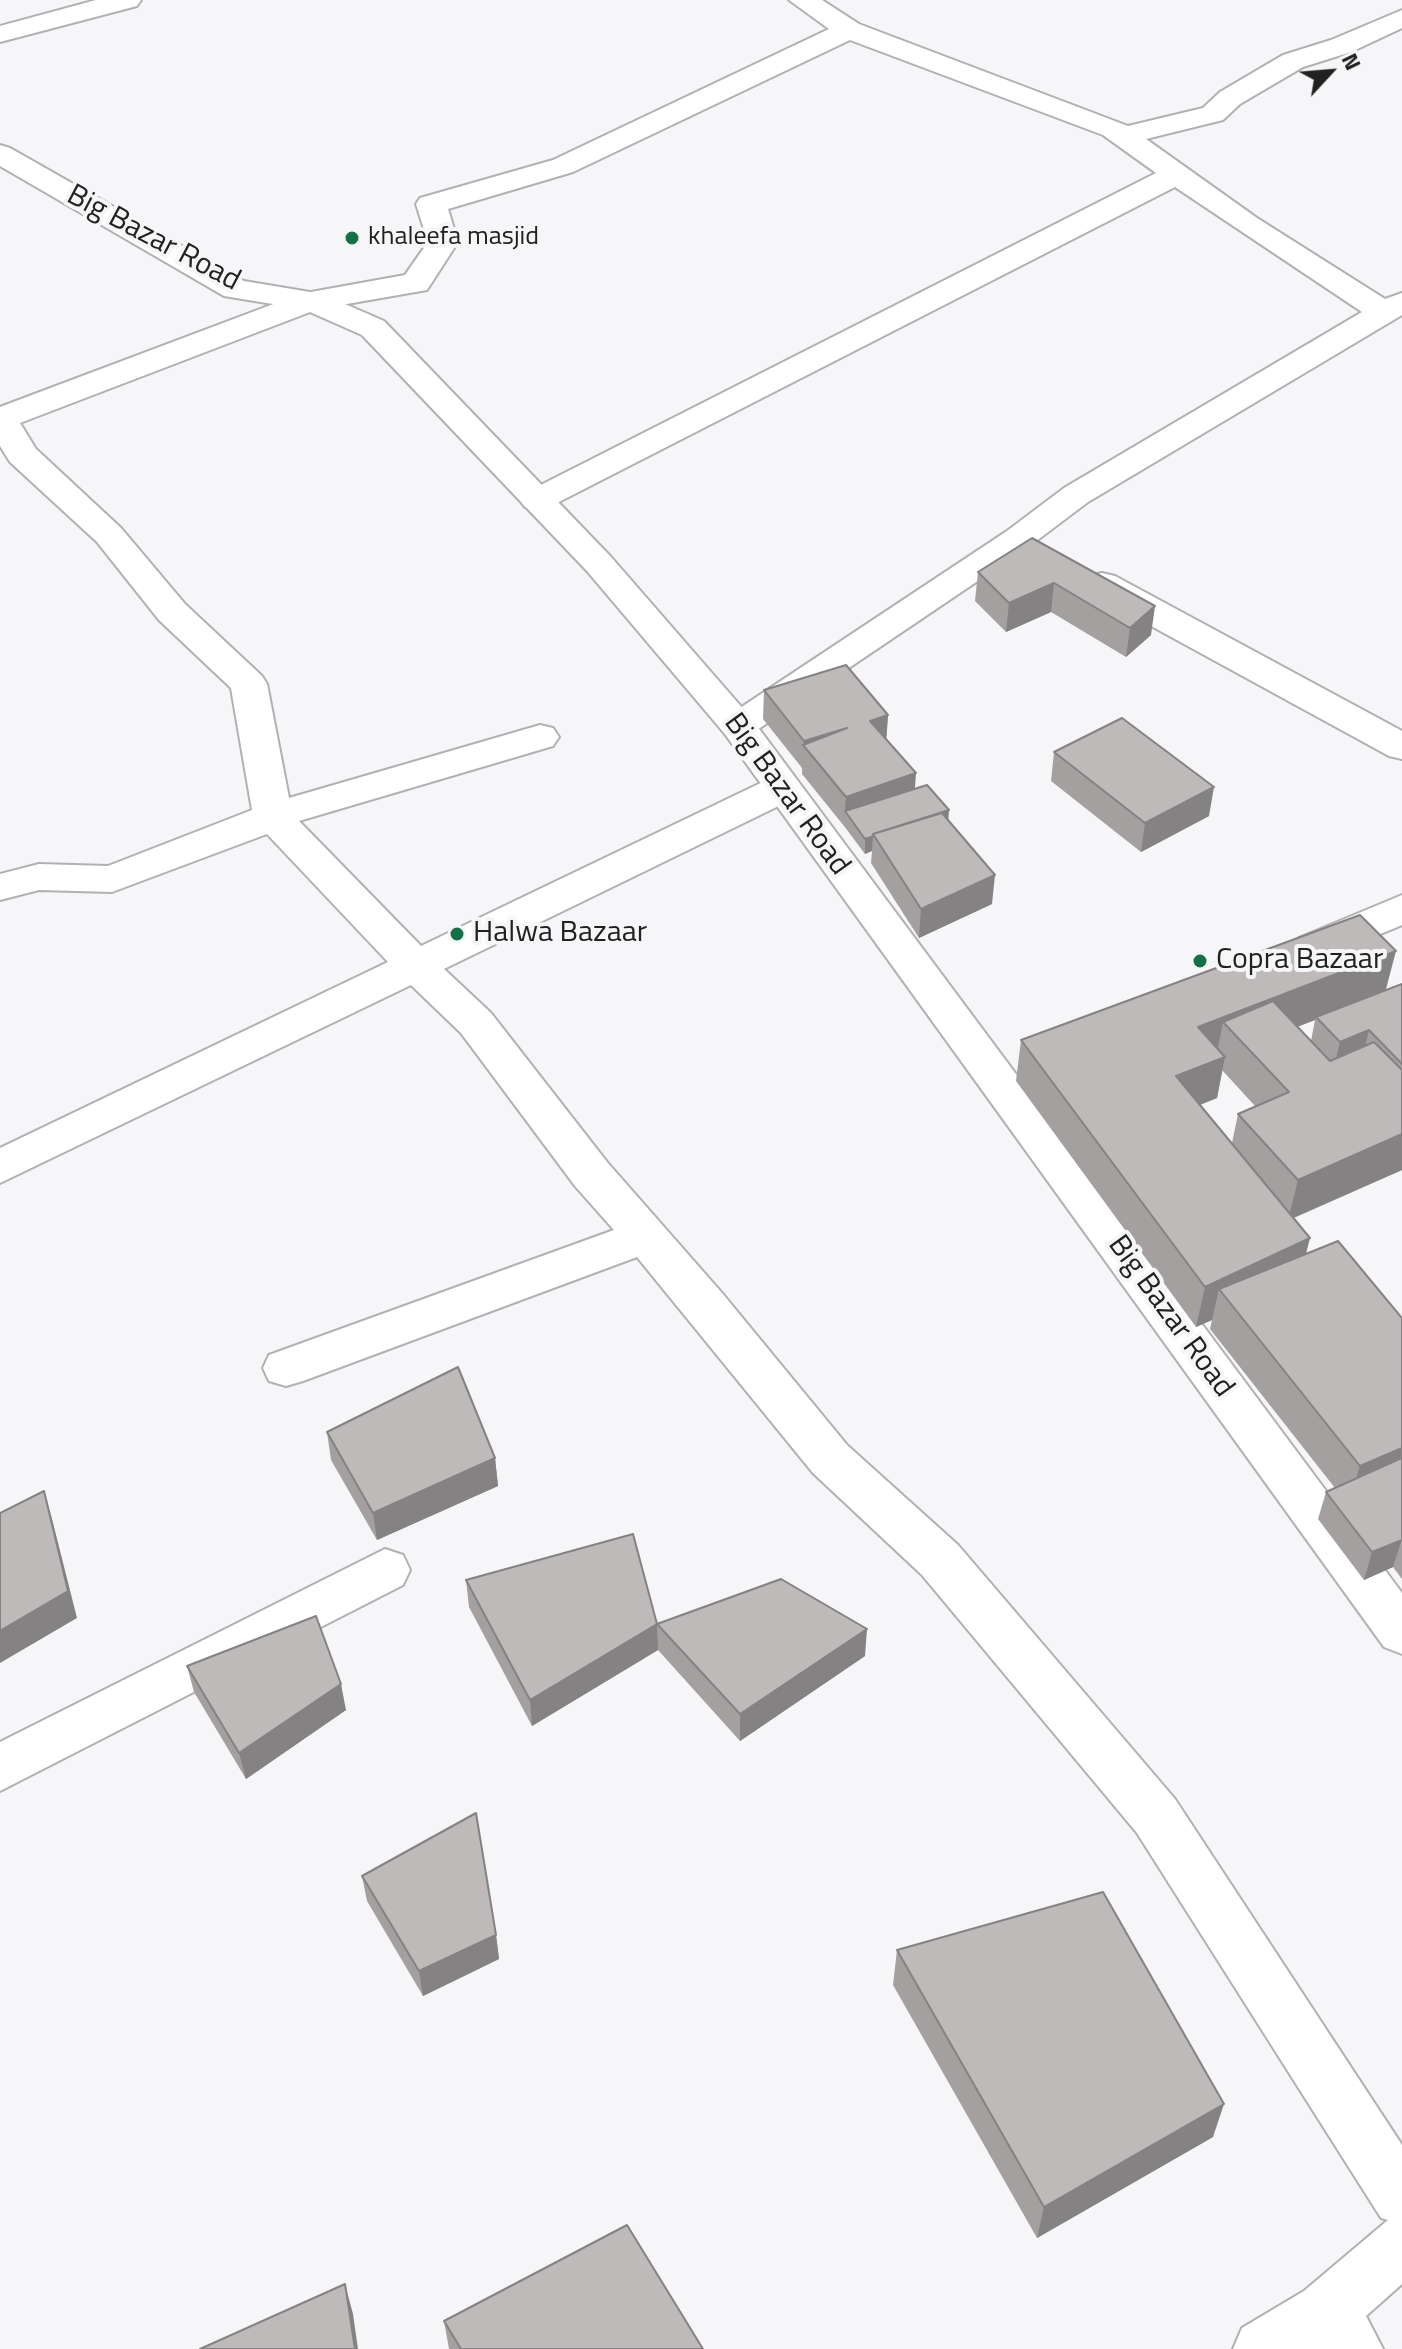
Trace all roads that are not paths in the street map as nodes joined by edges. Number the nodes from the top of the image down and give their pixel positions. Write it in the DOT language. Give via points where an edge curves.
graph roads {
  1 [pos="127,0"];
  2 [pos="803,0"];
  3 [pos="1402,18"];
  4 [pos="849,30"];
  5 [pos="0,34"];
  6 [pos="1124,136"];
  7 [pos="0,154"];
  8 [pos="1178,174"];
  9 [pos="311,301"];
  10 [pos="1393,307"];
  11 [pos="1,418"];
  12 [pos="537,500"];
  13 [pos="1047,553"];
  14 [pos="738,726"];
  15 [pos="540,737"];
  16 [pos="1402,747"];
  17 [pos="781,789"];
  18 [pos="273,817"];
  19 [pos="0,887"];
  20 [pos="1402,909"];
  21 [pos="1275,964"];
  22 [pos="416,966"];
  23 [pos="1034,1059"];
  24 [pos="991,1074"];
  25 [pos="0,1167"];
  26 [pos="646,1236"];
  27 [pos="286,1368"];
  28 [pos="385,1570"];
  29 [pos="1402,1632"];
  30 [pos="0,1768"];
  31 [pos="1402,2197"];
  32 [pos="1402,2244"];
  33 [pos="1339,2330"];
  34 [pos="1263,2349"];
  1 -- 5 [label="street"];
  2 -- 4 [label="street"];
  3 -- 6 [label="street" via="1293,61 1213,114"];
  4 -- 6 [label="street"];
  4 -- 9 [label="street" via="563,166 431,204 443,242 416,283"];
  6 -- 8 [label="street"];
  7 -- 9 [label="street, Big Bazar Road" via="235,289"];
  8 -- 10 [label="street" via="1246,224"];
  8 -- 12 [label="street"];
  9 -- 11 [label="street"];
  9 -- 12 [label="street, Big Bazar Road" via="373,328"];
  10 -- 13 [label="street" via="1076,495"];
  11 -- 18 [label="street" via="22,455 109,535 172,612 249,684"];
  12 -- 14 [label="street, Big Bazar Road"];
  13 -- 14 [label="street"];
  13 -- 16 [label="street"];
  14 -- 17 [label="street, Big Bazar Road"];
  15 -- 18 [label="street"];
  17 -- 22 [label="street"];
  17 -- 24 [label="street, Big Bazar Road"];
  18 -- 19 [label="street" via="112,879 39,877"];
  18 -- 22 [label="street"];
  20 -- 21 [label="street"];
  22 -- 25 [label="street"];
  22 -- 26 [label="street" via="476,1023 591,1174"];
  23 -- 24 [label="street"];
  24 -- 29 [label="street, Big Bazar Road"];
  26 -- 27 [label="street"];
  26 -- 31 [label="street" via="830,1459 940,1560 1156,1816"];
  28 -- 30 [label="street"];
  32 -- 33 [label="street"];
  33 -- 34 [label="street"];
}
